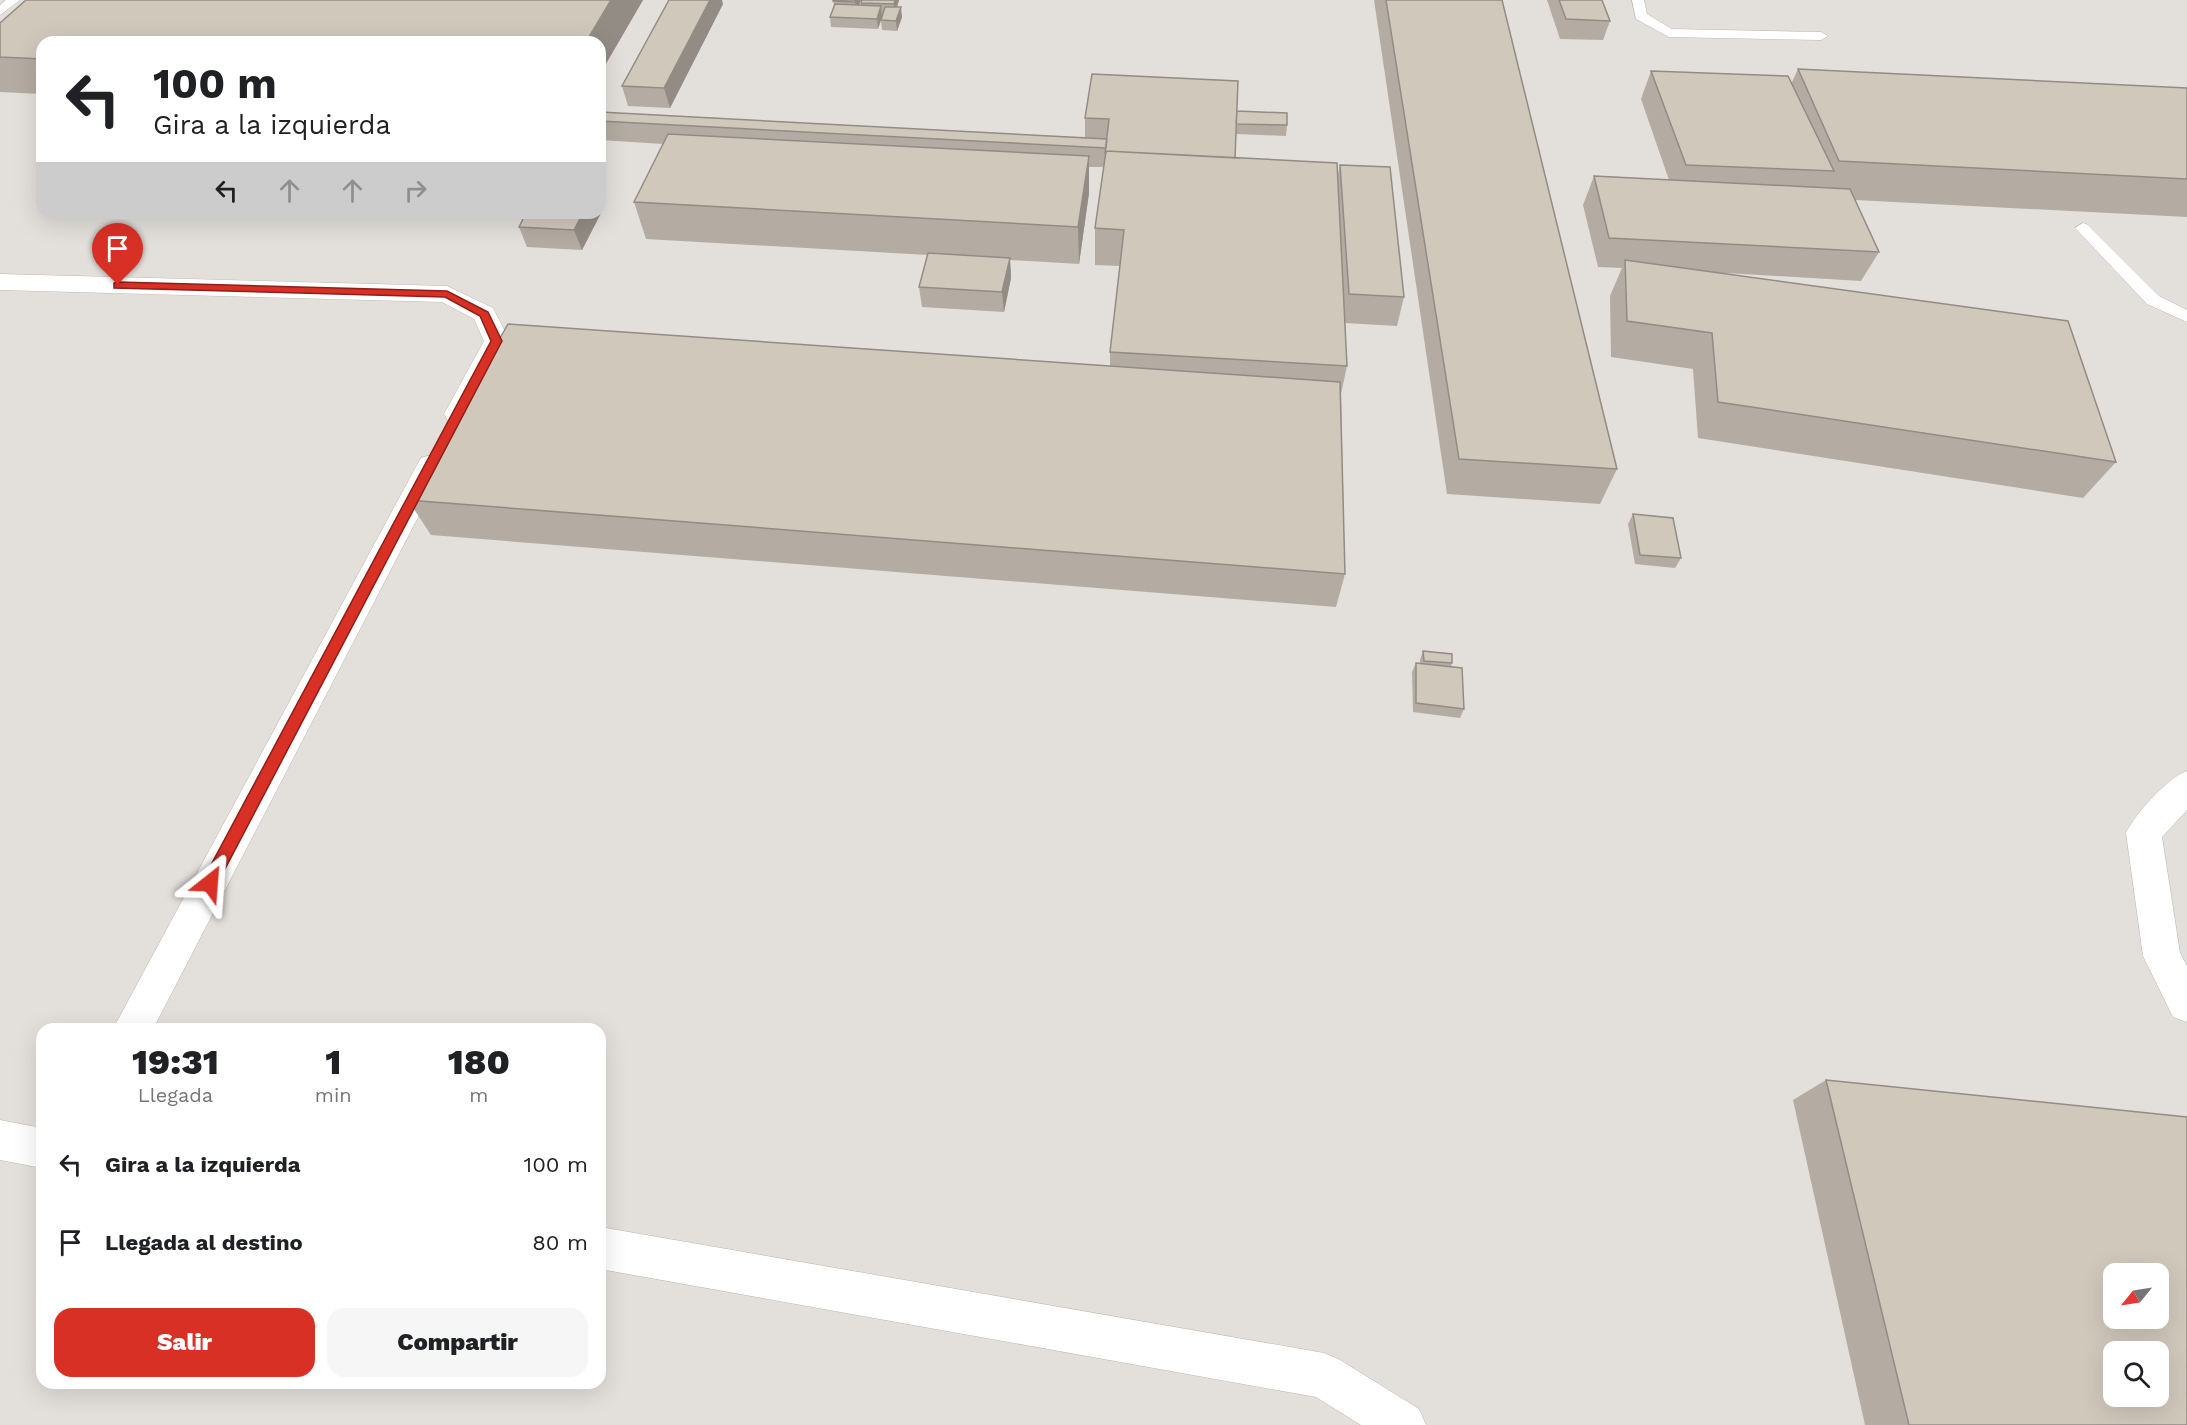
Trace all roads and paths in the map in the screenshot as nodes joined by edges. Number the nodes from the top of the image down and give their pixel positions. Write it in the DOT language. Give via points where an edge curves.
graph roads {
  1 [pos="14,0"];
  2 [pos="1638,0"];
  3 [pos="0,11"];
  4 [pos="1821,36"];
  5 [pos="2083,228"];
  6 [pos="0,282"];
  7 [pos="2187,317"];
  8 [pos="2187,786"];
  9 [pos="2187,1004"];
  10 [pos="135,1023"];
  11 [pos="0,1140"];
  12 [pos="36,1147"];
  13 [pos="606,1249"];
  14 [pos="1403,1425"];
  1 -- 3 [label="lane"];
  2 -- 4 [label="lane" via="1641,16 1669,33"];
  5 -- 7 [label="lane" via="2154,300"];
  6 -- 10 [label="street" via="447,294 484,314 497,341"];
  8 -- 9 [label="street" via="2144,833 2162,956"];
  11 -- 12 [label="street"];
  13 -- 14 [label="street" via="1324,1376"];
}
